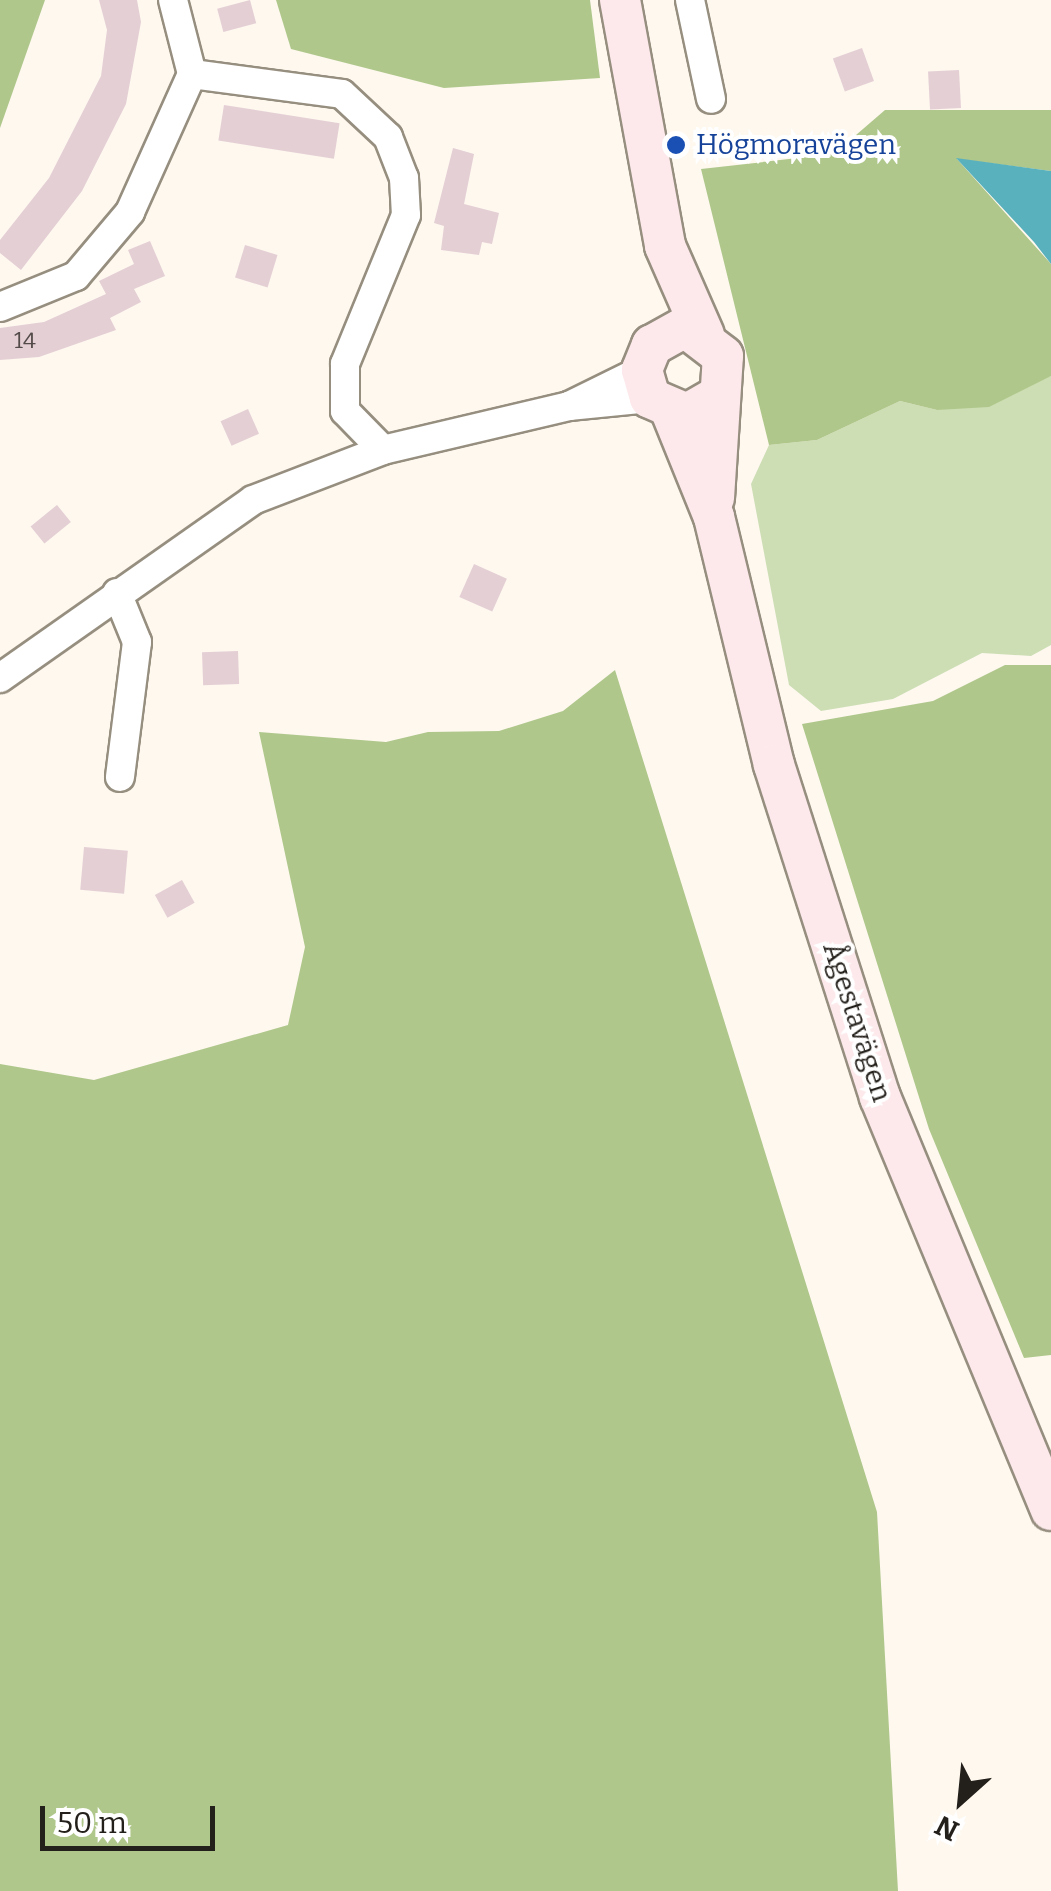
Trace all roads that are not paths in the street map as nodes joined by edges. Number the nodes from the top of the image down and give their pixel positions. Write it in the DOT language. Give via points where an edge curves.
graph roads {
  1 [pos="173,0"];
  2 [pos="620,0"];
  3 [pos="690,0"];
  4 [pos="192,74"];
  5 [pos="711,99"];
  6 [pos="664,246"];
  7 [pos="0,307"];
  8 [pos="704,334"];
  9 [pos="654,381"];
  10 [pos="718,396"];
  11 [pos="383,450"];
  12 [pos="714,517"];
  13 [pos="117,594"];
  14 [pos="0,678"];
  15 [pos="120,777"];
  16 [pos="1051,1510"];
  1 -- 4 [label="street"];
  2 -- 6 [label="main road, Ågestavägen"];
  3 -- 5 [label="street"];
  4 -- 7 [label="street" via="116,236 76,276"];
  4 -- 11 [label="street" via="342,94 388,137 404,178 406,215 345,364 345,410"];
  6 -- 8 [label="main road, Ågestavägen"];
  6 -- 9 [label="main road, Ågestavägen"];
  8 -- 9 [label="main road" via="685,327"];
  8 -- 10 [label="main road, Ågestavägen" via="723,356"];
  9 -- 10 [label="main road" via="688,414"];
  9 -- 11 [label="street"];
  9 -- 12 [label="main road, Ågestavägen"];
  10 -- 12 [label="main road, Ågestavägen"];
  11 -- 13 [label="street" via="252,500"];
  12 -- 16 [label="main road, Ågestavägen" via="774,764 863,1047"];
  13 -- 14 [label="street"];
  13 -- 15 [label="street" via="137,642"];
}
